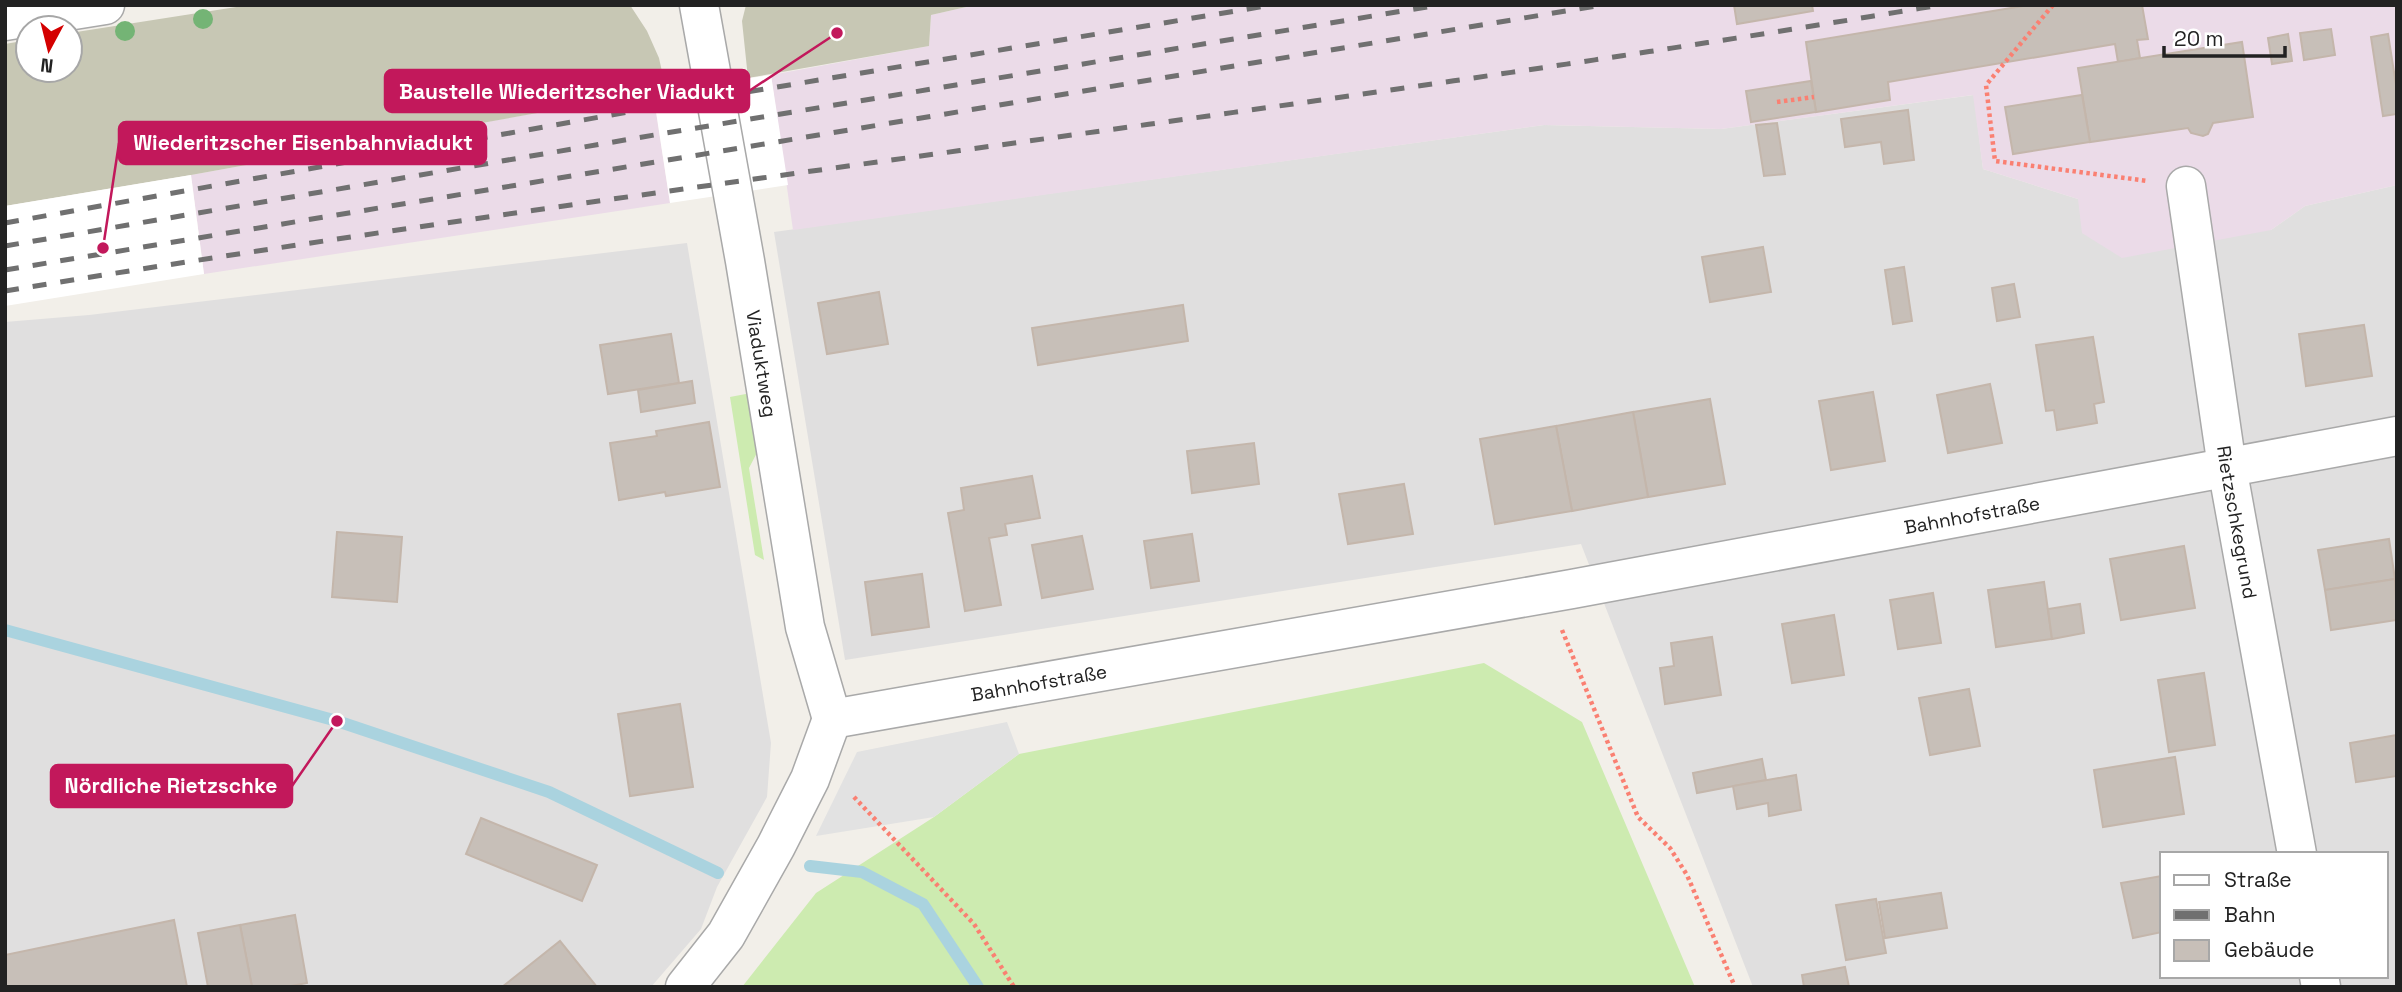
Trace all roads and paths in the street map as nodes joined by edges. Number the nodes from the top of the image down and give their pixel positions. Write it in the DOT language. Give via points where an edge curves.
graph roads {
  1 [pos="105,5"];
  2 [pos="699,5"];
  3 [pos="2053,5"];
  4 [pos="5,21"];
  5 [pos="1814,97"];
  6 [pos="1777,102"];
  7 [pos="2186,186"];
  8 [pos="2397,436"];
  9 [pos="2227,467"];
  10 [pos="1547,594"];
  11 [pos="832,719"];
  12 [pos="854,797"];
  13 [pos="2297,852"];
  14 [pos="685,987"];
  15 [pos="1014,987"];
  16 [pos="1735,987"];
  1 -- 4 [label="street"];
  2 -- 11 [label="street, Viaduktweg" via="805,627"];
  3 -- 7 [label="path" via="1986,85 1995,161"];
  5 -- 6 [label="path"];
  7 -- 9 [label="street, Rietzschkegrund"];
  8 -- 9 [label="street, Bahnhofstraße"];
  9 -- 10 [label="street, Bahnhofstraße"];
  9 -- 13 [label="street, Rietzschkegrund"];
  10 -- 11 [label="street, Bahnhofstraße"];
  10 -- 16 [label="path" via="1638,817 1670,848 1687,875"];
  11 -- 14 [label="street" via="810,779 776,846 726,935"];
  12 -- 15 [label="path" via="974,924"];
}
